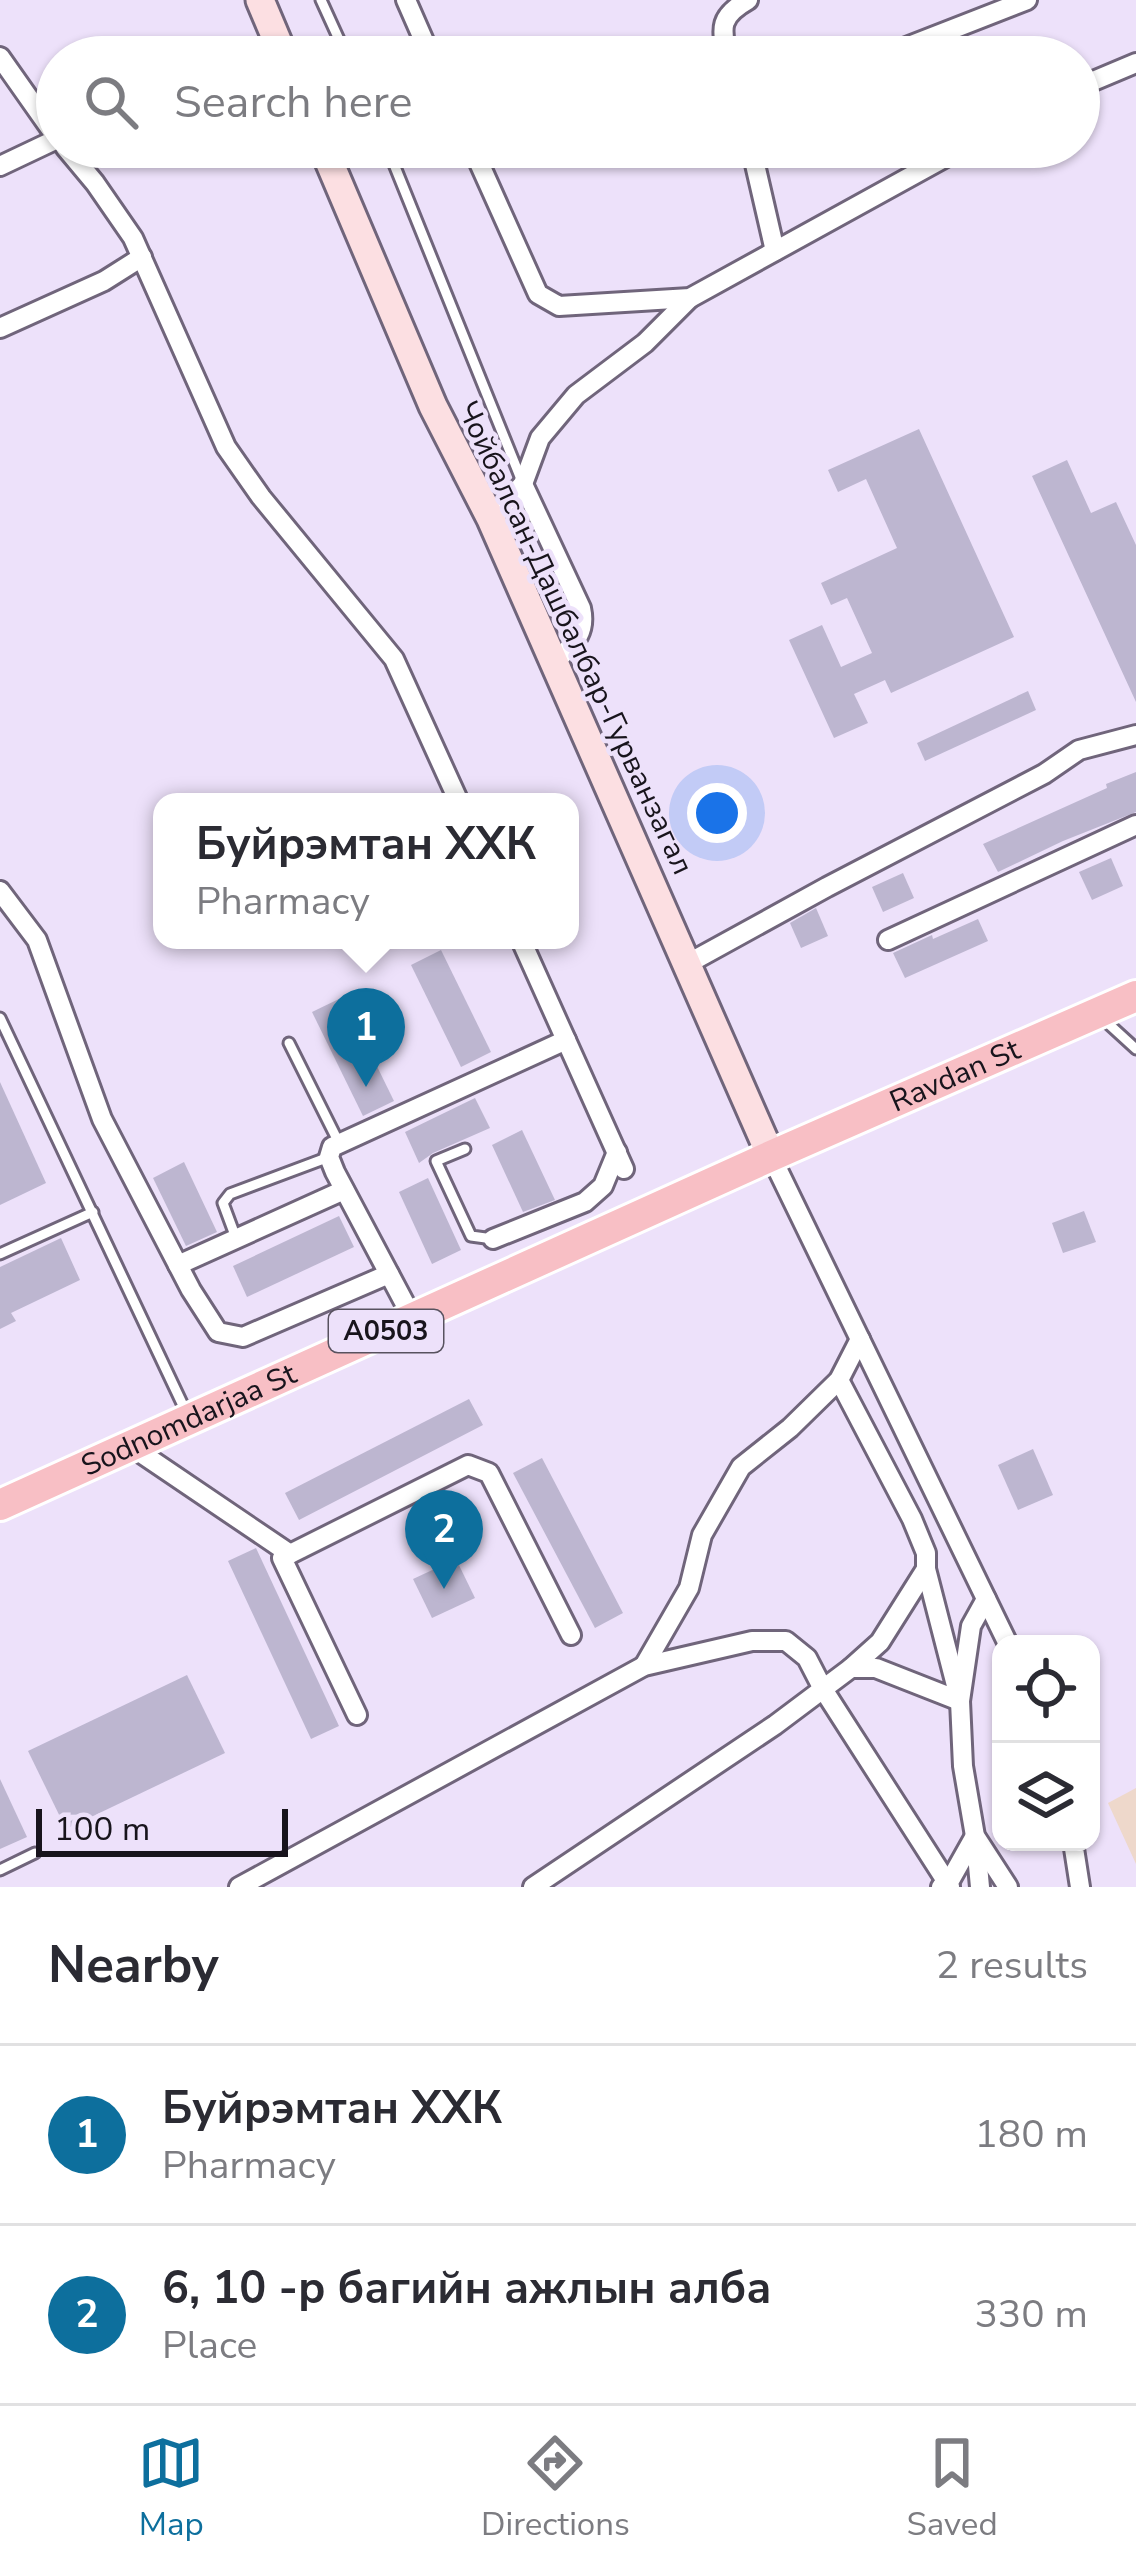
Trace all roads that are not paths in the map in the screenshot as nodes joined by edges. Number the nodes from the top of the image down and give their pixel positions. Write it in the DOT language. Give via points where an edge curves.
graph roads {
  1 [pos="321,0"];
  2 [pos="406,0"];
  3 [pos="748,0"];
  4 [pos="1027,0"];
  5 [pos="267,2"];
  6 [pos="278,36"];
  7 [pos="337,36"];
  8 [pos="422,36"];
  9 [pos="722,36"];
  10 [pos="935,36"];
  11 [pos="0,57"];
  12 [pos="1136,63"];
  13 [pos="1100,78"];
  14 [pos="36,108"];
  15 [pos="36,148"];
  16 [pos="0,166"];
  17 [pos="82,168"];
  18 [pos="331,168"];
  19 [pos="396,168"];
  20 [pos="481,168"];
  21 [pos="757,168"];
  22 [pos="926,168"];
  23 [pos="775,251"];
  24 [pos="142,257"];
  25 [pos="690,298"];
  26 [pos="0,328"];
  27 [pos="524,484"];
  28 [pos="491,519"];
  29 [pos="554,663"];
  30 [pos="1136,735"];
  31 [pos="455,793"];
  32 [pos="1136,825"];
  33 [pos="0,891"];
  34 [pos="888,940"];
  35 [pos="525,949"];
  36 [pos="687,964"];
  37 [pos="1136,996"];
  38 [pos="1097,1014"];
  39 [pos="0,1018"];
  40 [pos="566,1040"];
  41 [pos="289,1043"];
  42 [pos="1136,1048"];
  43 [pos="465,1149"];
  44 [pos="334,1150"];
  45 [pos="771,1156"];
  46 [pos="344,1190"];
  47 [pos="93,1211"];
  48 [pos="236,1238"];
  49 [pos="493,1239"];
  50 [pos="0,1254"];
  51 [pos="178,1265"];
  52 [pos="389,1274"];
  53 [pos="413,1319"];
  54 [pos="860,1340"];
  55 [pos="839,1381"];
  56 [pos="190,1421"];
  57 [pos="132,1447"];
  58 [pos="0,1505"];
  59 [pos="290,1554"];
  60 [pos="926,1569"];
  61 [pos="986,1599"];
  62 [pos="571,1635"];
  63 [pos="1004,1635"];
  64 [pos="644,1666"];
  65 [pos="851,1668"];
  66 [pos="823,1689"];
  67 [pos="960,1701"];
  68 [pos="357,1715"];
  69 [pos="975,1836"];
  70 [pos="1074,1851"];
  71 [pos="35,1853"];
  72 [pos="0,1870"];
  73 [pos="946,1886"];
  74 [pos="239,1887"];
  75 [pos="533,1887"];
  76 [pos="980,1887"];
  77 [pos="1008,1887"];
  78 [pos="1080,1887"];
  1 -- 7 [label="lane"];
  2 -- 8 [label="street"];
  3 -- 9 [label="street" via="731,10"];
  4 -- 10 [label="street"];
  5 -- 6 [label="street"];
  11 -- 14 [label="street"];
  12 -- 13 [label="street"];
  15 -- 16 [label="street"];
  17 -- 24 [label="street"];
  18 -- 28 [label="street, Чойбалсан-Дашбалбар-Гурванзагал"];
  19 -- 27 [label="lane"];
  20 -- 25 [label="street" via="538,294 559,306"];
  21 -- 23 [label="street"];
  22 -- 23 [label="street"];
  23 -- 25 [label="street"];
  24 -- 26 [label="street"];
  24 -- 31 [label="street" via="226,447 394,659"];
  25 -- 27 [label="street" via="576,395 540,438"];
  27 -- 28 [label="street"];
  27 -- 29 [label="street" via="584,622"];
  28 -- 29 [label="street, Чойбалсан-Дашбалбар-Гурванзагал"];
  29 -- 36 [label="street, Чойбалсан-Дашбалбар-Гурванзагал"];
  30 -- 36 [label="street" via="1079,750"];
  32 -- 34 [label="street"];
  33 -- 51 [label="street" via="37,940 102,1119"];
  35 -- 40 [label="street"];
  36 -- 45 [label="street, Чойбалсан-Дашбалбар-Гурванзагал"];
  37 -- 38 [label="main road, Ravdan St / A0503"];
  38 -- 42 [label="lane"];
  38 -- 45 [label="main road, Ravdan St / A0503"];
  39 -- 47 [label="lane"];
  40 -- 44 [label="street"];
  40 -- 49 [label="street" via="621,1160 585,1202"];
  41 -- 44 [label="lane"];
  43 -- 49 [label="lane" via="436,1161 471,1236"];
  44 -- 46 [label="street"];
  44 -- 48 [label="lane" via="230,1193 223,1203"];
  45 -- 53 [label="main road, Sodnomdarjaa St / A0503"];
  45 -- 54 [label="street"];
  46 -- 48 [label="street"];
  46 -- 52 [label="street"];
  47 -- 50 [label="lane"];
  47 -- 56 [label="lane"];
  48 -- 51 [label="street"];
  51 -- 52 [label="street" via="218,1332 243,1337"];
  52 -- 53 [label="street"];
  53 -- 56 [label="main road, Sodnomdarjaa St / A0503"];
  54 -- 55 [label="street"];
  54 -- 61 [label="street"];
  55 -- 60 [label="street" via="912,1519"];
  55 -- 64 [label="street" via="741,1467 702,1535 689,1588"];
  56 -- 57 [label="main road, Sodnomdarjaa St / A0503"];
  57 -- 58 [label="main road, Sodnomdarjaa St / A0503"];
  57 -- 59 [label="street"];
  59 -- 62 [label="street" via="468,1465 489,1473"];
  59 -- 68 [label="street" via="282,1558"];
  60 -- 65 [label="street" via="880,1642"];
  60 -- 67 [label="street"];
  61 -- 63 [label="street"];
  61 -- 67 [label="street" via="971,1626"];
  64 -- 66 [label="street" via="786,1641 807,1658"];
  64 -- 74 [label="street"];
  65 -- 66 [label="street"];
  65 -- 67 [label="street" via="876,1668"];
  66 -- 73 [label="street"];
  66 -- 75 [label="street"];
  67 -- 69 [label="street"];
  69 -- 73 [label="street"];
  69 -- 76 [label="street"];
  69 -- 77 [label="street"];
  70 -- 78 [label="street"];
  71 -- 72 [label="lane"];
}
